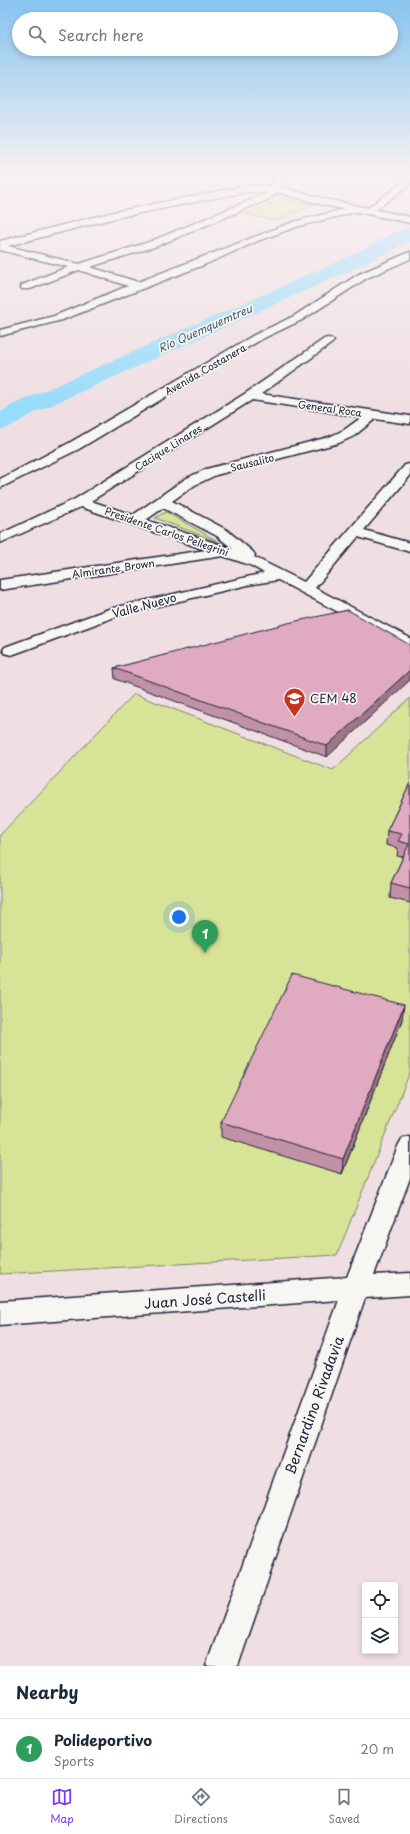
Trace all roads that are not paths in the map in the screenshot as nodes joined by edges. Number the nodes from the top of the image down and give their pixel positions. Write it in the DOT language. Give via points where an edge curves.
graph roads {
  1 [pos="27,253"];
  2 [pos="124,253"];
  3 [pos="223,253"];
  4 [pos="410,255"];
  5 [pos="79,266"];
  6 [pos="138,286"];
  7 [pos="26,287"];
  8 [pos="0,333"];
  9 [pos="328,341"];
  10 [pos="250,396"];
  11 [pos="373,414"];
  12 [pos="410,420"];
  13 [pos="407,476"];
  14 [pos="0,484"];
  15 [pos="161,501"];
  16 [pos="80,502"];
  17 [pos="136,520"];
  18 [pos="355,532"];
  19 [pos="0,539"];
  20 [pos="410,548"];
  21 [pos="225,551"];
  22 [pos="255,562"];
  23 [pos="281,575"];
  24 [pos="0,585"];
  25 [pos="307,588"];
  26 [pos="410,644"];
  27 [pos="11,650"];
  28 [pos="410,1146"];
  29 [pos="410,1284"];
  30 [pos="356,1288"];
  31 [pos="0,1313"];
  32 [pos="222,1666"];
  1 -- 5 [label="street"];
  2 -- 5 [label="street"];
  3 -- 6 [label="street"];
  4 -- 14 [label="street, Avenida Costanera" via="363,276 298,318 258,337 74,446"];
  5 -- 6 [label="street"];
  5 -- 7 [label="street"];
  6 -- 8 [label="street" via="58,318"];
  9 -- 10 [label="street, Cacique Linares"];
  10 -- 11 [label="street, General Roca"];
  10 -- 16 [label="street, Cacique Linares"];
  11 -- 12 [label="street, General Roca"];
  11 -- 15 [label="street, Sausalito" via="349,433 334,440 211,472"];
  13 -- 18 [label="street"];
  15 -- 17 [label="street, Sausalito"];
  15 -- 22 [label="street, Presidente Carlos Pellegrini" via="222,533"];
  16 -- 17 [label="street, Presidente Carlos Pellegrini"];
  16 -- 19 [label="street, Cacique Linares"];
  17 -- 21 [label="street, Presidente Carlos Pellegrini"];
  18 -- 20 [label="street"];
  18 -- 25 [label="street"];
  21 -- 22 [label="street, Presidente Carlos Pellegrini"];
  21 -- 24 [label="street, Almirante Brown"];
  22 -- 23 [label="street, Presidente Carlos Pellegrini"];
  23 -- 25 [label="street, Presidente Carlos Pellegrini"];
  23 -- 27 [label="street, Valle Nuevo" via="248,580 115,612"];
  25 -- 26 [label="street, Presidente Carlos Pellegrini"];
  28 -- 30 [label="street, Bernardino Rivadavia"];
  29 -- 30 [label="street, Juan José Castelli"];
  30 -- 31 [label="street, Juan José Castelli"];
  30 -- 32 [label="street, Bernardino Rivadavia"];
}
